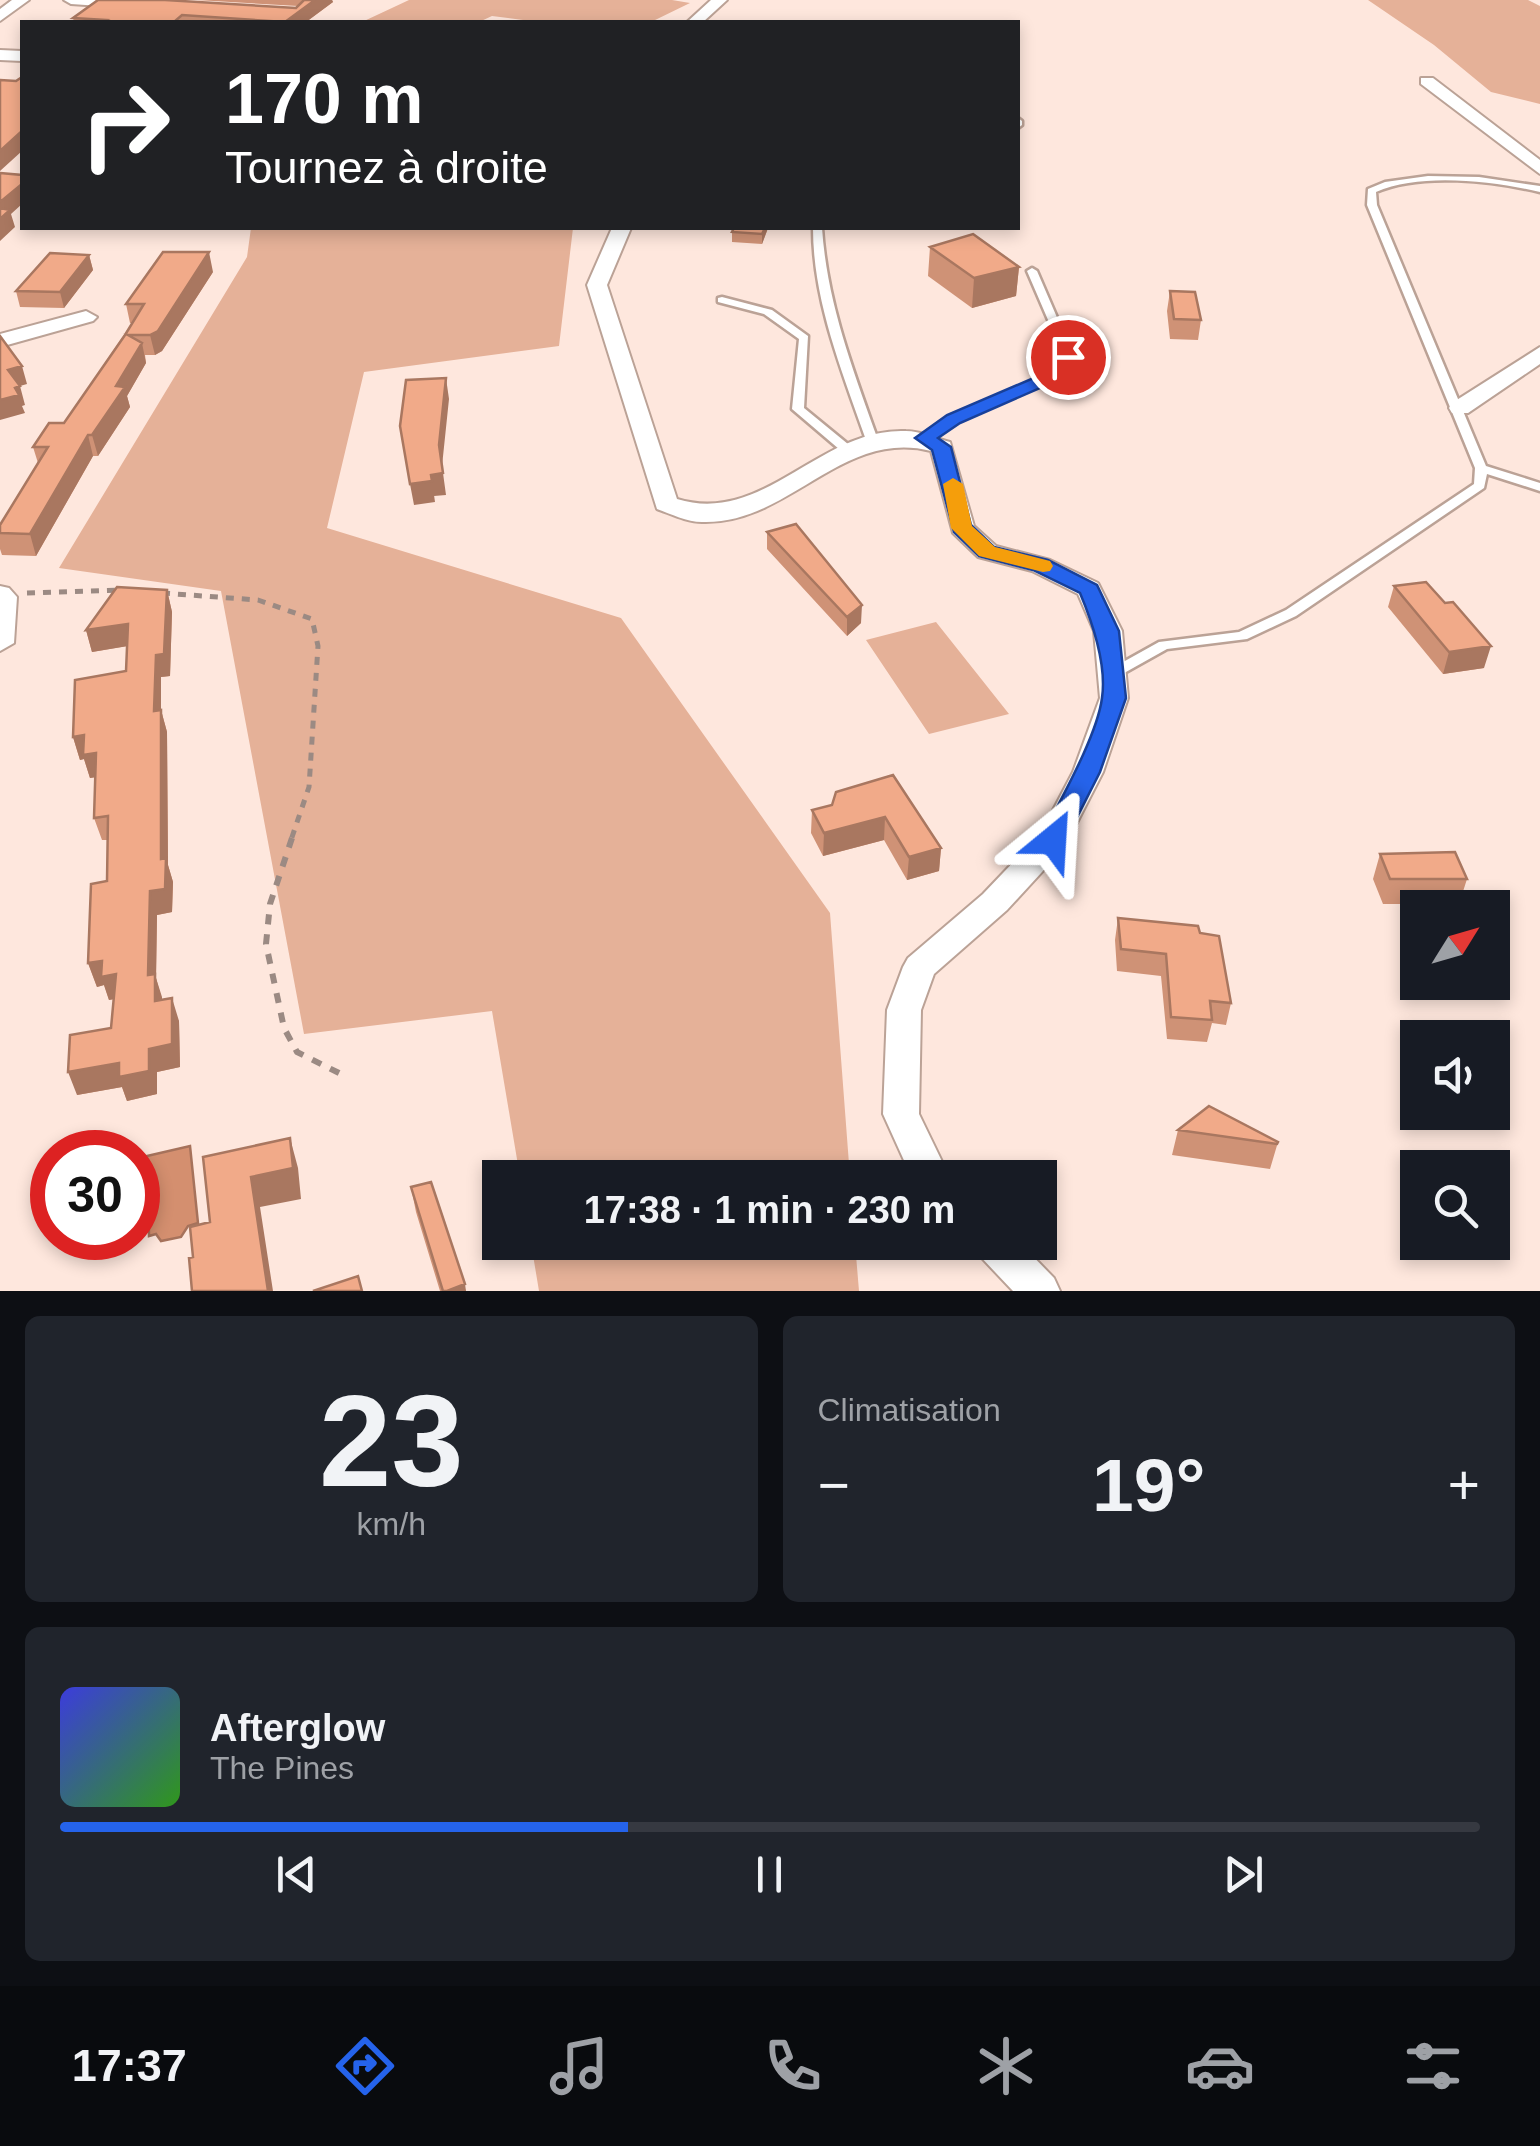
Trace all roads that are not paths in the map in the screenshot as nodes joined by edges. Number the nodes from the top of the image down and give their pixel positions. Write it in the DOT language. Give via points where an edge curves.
graph roads {
  1 [pos="22,0"];
  2 [pos="71,0"];
  3 [pos="720,0"];
  4 [pos="146,5"];
  5 [pos="0,16"];
  6 [pos="696,20"];
  7 [pos="1427,81"];
  8 [pos="1540,169"];
  9 [pos="1540,189"];
  10 [pos="620,230"];
  11 [pos="818,230"];
  12 [pos="1032,270"];
  13 [pos="722,300"];
  14 [pos="86,317"];
  15 [pos="0,341"];
  16 [pos="1540,354"];
  17 [pos="1460,408"];
  18 [pos="924,438"];
  19 [pos="861,446"];
  20 [pos="1482,468"];
  21 [pos="1540,487"];
  22 [pos="2,596"];
  23 [pos="0,642"];
  24 [pos="1112,674"];
  25 [pos="923,1160"];
  26 [pos="1010,1260"];
  27 [pos="1040,1291"];
  1 -- 5 [label="street"];
  2 -- 4 [label="street"];
  3 -- 6 [label="street"];
  7 -- 8 [label="street"];
  9 -- 17 [label="lane" via="1505,182 1399,181 1370,191"];
  10 -- 19 [label="street" via="597,285 666,504 686,515 733,513"];
  11 -- 19 [label="lane" via="825,304"];
  12 -- 18 [label="lane" via="1068,357 1066,370"];
  13 -- 19 [label="lane" via="768,312 804,338 798,409"];
  14 -- 15 [label="street"];
  16 -- 17 [label="street"];
  17 -- 20 [label="lane"];
  18 -- 19 [label="street"];
  18 -- 24 [label="street" via="942,447 962,528 987,552 1041,565 1090,589 1108,631"];
  20 -- 21 [label="lane"];
  20 -- 24 [label="lane" via="1480,485 1291,613 1242,636 1164,645"];
  22 -- 23 [label="street"];
  24 -- 25 [label="street" via="1108,716 1053,840 920,968 904,1010 901,1114"];
  26 -- 27 [label="street"];
}
